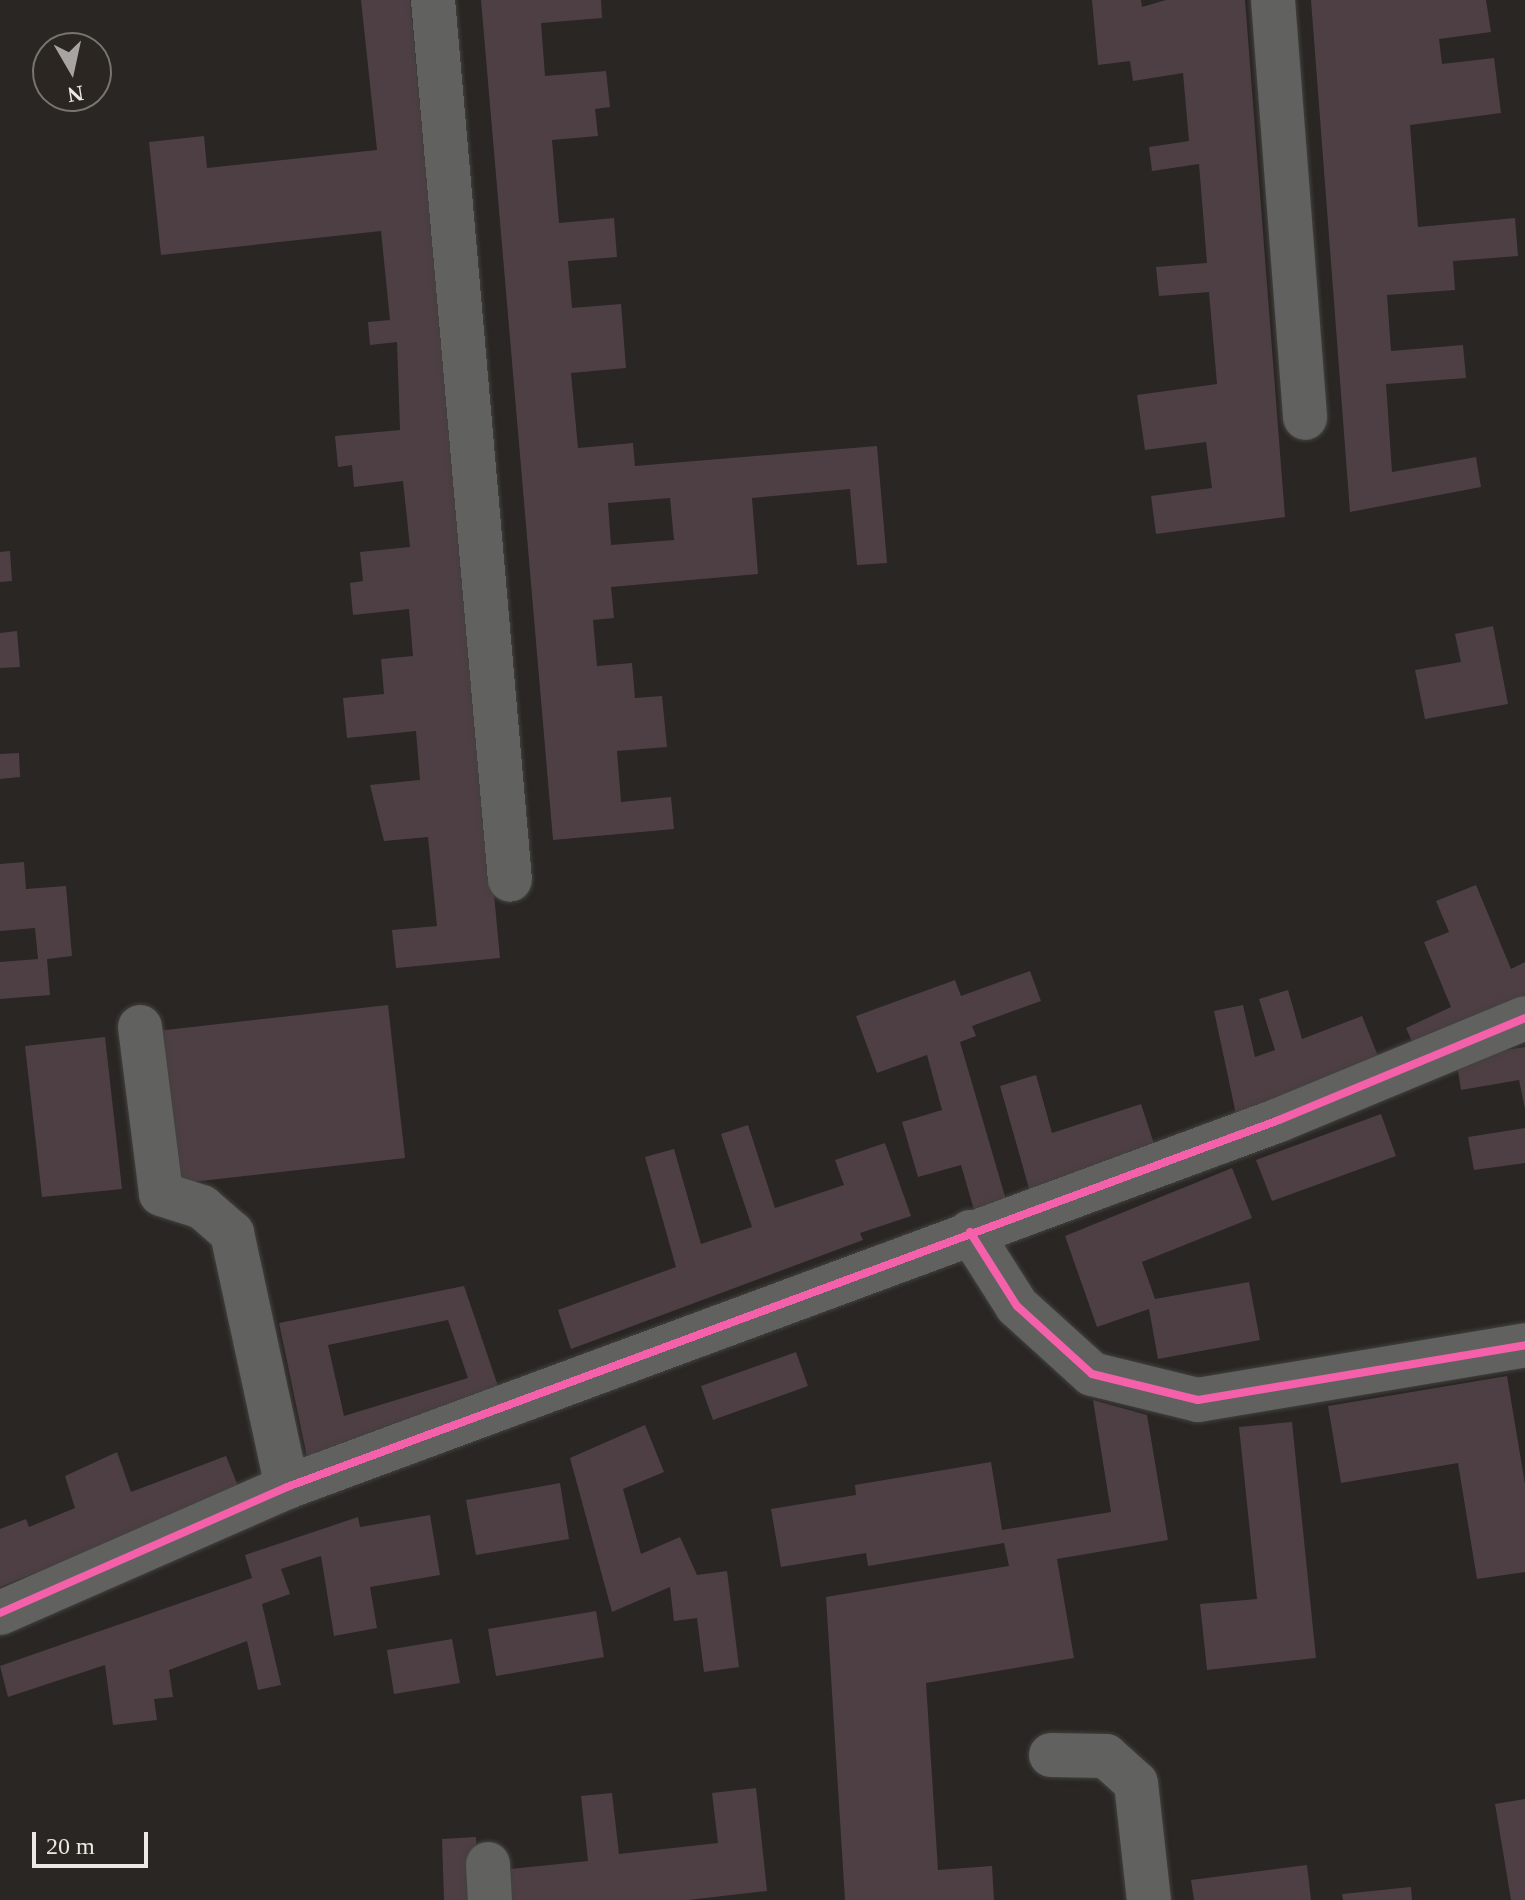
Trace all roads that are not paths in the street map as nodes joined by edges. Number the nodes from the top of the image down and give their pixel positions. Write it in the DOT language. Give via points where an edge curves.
graph roads {
  1 [pos="433,0"];
  2 [pos="1273,0"];
  3 [pos="1305,418"];
  4 [pos="510,880"];
  5 [pos="1525,1018"];
  6 [pos="140,1027"];
  7 [pos="970,1232"];
  8 [pos="1525,1345"];
  9 [pos="287,1487"];
  10 [pos="0,1613"];
  11 [pos="1051,1755"];
  12 [pos="1149,1900"];
  1 -- 4 [label="street"];
  2 -- 3 [label="street"];
  5 -- 7 [label="street" via="1279,1120"];
  6 -- 9 [label="street" via="161,1194 202,1207 232,1233"];
  7 -- 8 [label="street" via="1017,1306 1092,1374 1198,1400"];
  7 -- 9 [label="street"];
  9 -- 10 [label="street"];
  11 -- 12 [label="street" via="1106,1756 1136,1783"];
}
